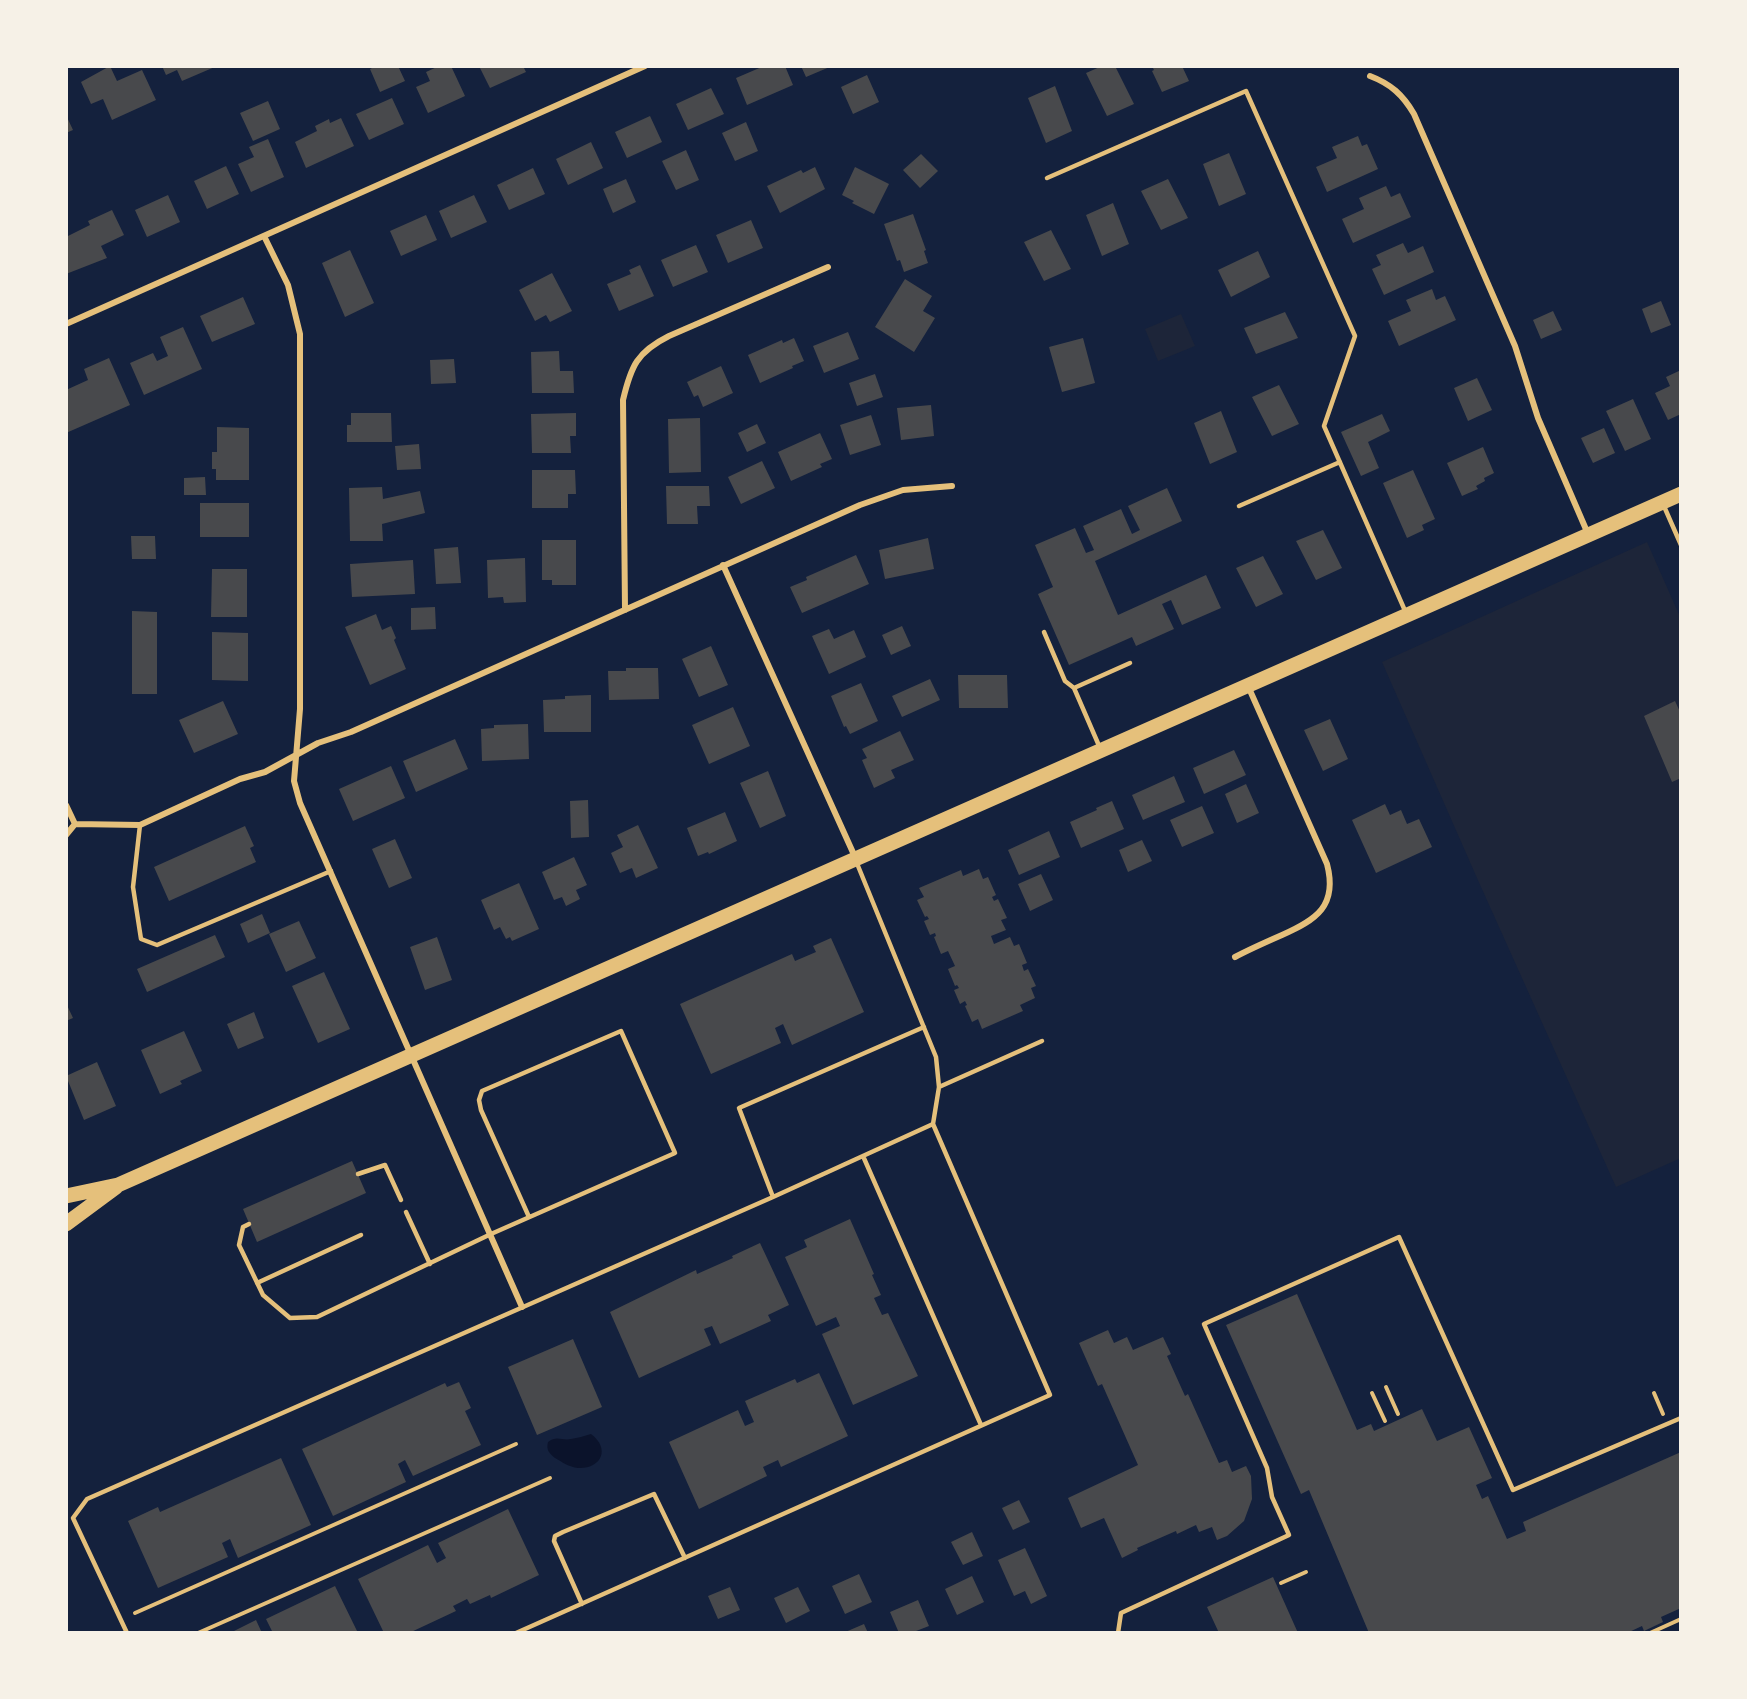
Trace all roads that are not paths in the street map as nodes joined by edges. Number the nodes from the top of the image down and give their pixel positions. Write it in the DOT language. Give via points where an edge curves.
graph roads {
  1 [pos="645,66"];
  2 [pos="1370,76"];
  3 [pos="1047,178"];
  4 [pos="264,236"];
  5 [pos="828,267"];
  6 [pos="66,324"];
  7 [pos="1340,462"];
  8 [pos="952,486"];
  9 [pos="1681,494"];
  10 [pos="1662,502"];
  11 [pos="1239,506"];
  12 [pos="1588,535"];
  13 [pos="1681,545"];
  14 [pos="723,565"];
  15 [pos="625,610"];
  16 [pos="1407,615"];
  17 [pos="1044,632"];
  18 [pos="1130,663"];
  19 [pos="1248,686"];
  20 [pos="1074,688"];
  21 [pos="1101,751"];
  22 [pos="295,756"];
  23 [pos="66,805"];
  24 [pos="75,824"];
  25 [pos="140,825"];
  26 [pos="66,835"];
  27 [pos="856,859"];
  28 [pos="331,871"];
  29 [pos="1234,957"];
  30 [pos="924,1027"];
  31 [pos="1042,1041"];
  32 [pos="412,1055"];
  33 [pos="939,1087"];
  34 [pos="933,1124"];
  35 [pos="863,1156"];
  36 [pos="358,1174"];
  37 [pos="118,1185"];
  38 [pos="66,1196"];
  39 [pos="773,1197"];
  40 [pos="401,1200"];
  41 [pos="406,1212"];
  42 [pos="529,1217"];
  43 [pos="66,1224"];
  44 [pos="249,1224"];
  45 [pos="491,1234"];
  46 [pos="361,1235"];
  47 [pos="430,1264"];
  48 [pos="257,1283"];
  49 [pos="522,1307"];
  50 [pos="1681,1418"];
  51 [pos="981,1425"];
  52 [pos="685,1558"];
  53 [pos="582,1604"];
  54 [pos="127,1633"];
  55 [pos="516,1633"];
  56 [pos="1118,1633"];
  1 -- 4 [label="street"];
  2 -- 12 [label="street" via="1395,89 1414,114 1515,346 1538,418"];
  3 -- 7 [label="lane" via="1246,91 1355,336 1324,426"];
  4 -- 6 [label="street"];
  4 -- 22 [label="street" via="288,285 300,334 300,709"];
  5 -- 15 [label="street" via="661,340 635,362 623,400"];
  7 -- 11 [label="lane"];
  7 -- 16 [label="lane"];
  8 -- 14 [label="street" via="886,495"];
  9 -- 10 [label="main road"];
  10 -- 12 [label="main road"];
  10 -- 13 [label="lane"];
  12 -- 16 [label="main road"];
  14 -- 15 [label="street"];
  14 -- 27 [label="street"];
  15 -- 22 [label="street"];
  16 -- 19 [label="main road"];
  17 -- 20 [label="lane" via="1065,681"];
  18 -- 20 [label="lane"];
  19 -- 21 [label="main road"];
  19 -- 29 [label="street" via="1327,864 1331,887 1324,908 1310,922"];
  20 -- 21 [label="lane"];
  21 -- 27 [label="main road"];
  22 -- 25 [label="street"];
  22 -- 28 [label="street" via="294,781 300,803"];
  23 -- 24 [label="street"];
  24 -- 25 [label="street"];
  24 -- 26 [label="street"];
  25 -- 28 [label="lane" via="133,887 136,919 141,939 157,945"];
  27 -- 30 [label="lane"];
  27 -- 32 [label="main road"];
  28 -- 32 [label="street"];
  30 -- 33 [label="lane" via="936,1057"];
  30 -- 39 [label="lane" via="739,1108"];
  31 -- 33 [label="lane"];
  32 -- 37 [label="main road"];
  32 -- 45 [label="street"];
  33 -- 34 [label="lane"];
  34 -- 35 [label="lane"];
  34 -- 51 [label="lane" via="1050,1395"];
  35 -- 39 [label="lane"];
  35 -- 51 [label="lane"];
  36 -- 40 [label="lane" via="385,1166"];
  37 -- 38 [label="main road"];
  37 -- 43 [label="main road"];
  39 -- 49 [label="lane"];
  41 -- 47 [label="lane"];
  42 -- 42 [label="lane" via="675,1153 621,1031 482,1091 481,1110"];
  42 -- 45 [label="lane"];
  44 -- 48 [label="lane" via="243,1227 239,1245"];
  45 -- 47 [label="lane"];
  45 -- 49 [label="street"];
  46 -- 48 [label="lane"];
  47 -- 48 [label="lane" via="318,1317 290,1318 263,1295"];
  49 -- 54 [label="lane" via="87,1499 73,1518"];
  50 -- 56 [label="lane" via="1513,1490 1399,1237 1204,1324 1267,1468 1272,1497 1289,1535 1121,1613"];
  51 -- 52 [label="lane"];
  52 -- 53 [label="lane"];
  52 -- 53 [label="lane" via="654,1494 563,1532 554,1541"];
  53 -- 55 [label="lane"];
}
